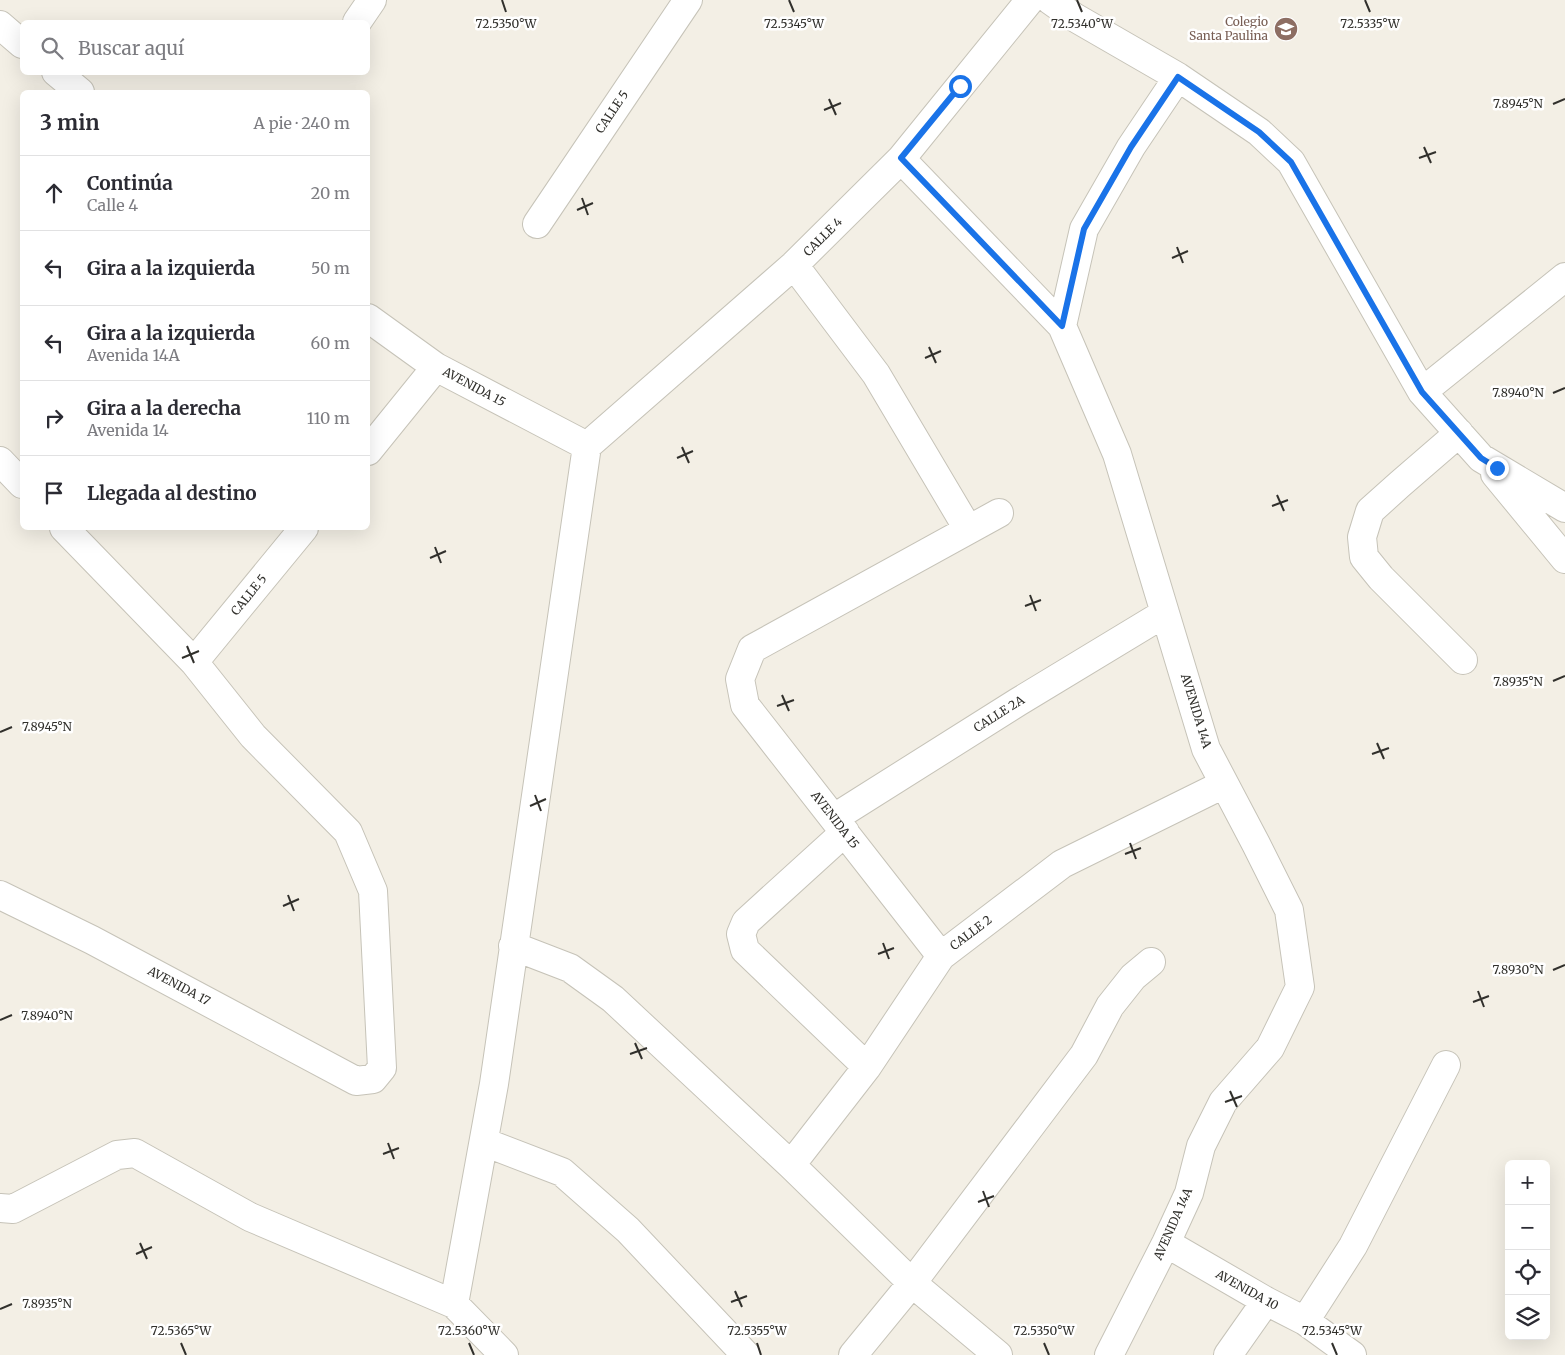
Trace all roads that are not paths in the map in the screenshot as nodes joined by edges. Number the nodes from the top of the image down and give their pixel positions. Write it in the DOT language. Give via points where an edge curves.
graph roads {
  1 [pos="372,0"];
  2 [pos="688,0"];
  3 [pos="1030,0"];
  4 [pos="1050,0"];
  5 [pos="359,20"];
  6 [pos="0,25"];
  7 [pos="20,42"];
  8 [pos="60,75"];
  9 [pos="1178,77"];
  10 [pos="78,90"];
  11 [pos="901,158"];
  12 [pos="537,224"];
  13 [pos="794,265"];
  14 [pos="1565,277"];
  15 [pos="370,319"];
  16 [pos="1062,326"];
  17 [pos="436,367"];
  18 [pos="1422,392"];
  19 [pos="1459,433"];
  20 [pos="587,446"];
  21 [pos="370,449"];
  22 [pos="1481,458"];
  23 [pos="0,461"];
  24 [pos="20,482"];
  25 [pos="1565,508"];
  26 [pos="999,512"];
  27 [pos="968,529"];
  28 [pos="66,530"];
  29 [pos="302,530"];
  30 [pos="1565,559"];
  31 [pos="1165,613"];
  32 [pos="1463,660"];
  33 [pos="194,662"];
  34 [pos="1224,784"];
  35 [pos="840,825"];
  36 [pos="0,895"];
  37 [pos="513,946"];
  38 [pos="941,956"];
  39 [pos="1150,962"];
  40 [pos="1446,1065"];
  41 [pos="867,1067"];
  42 [pos="484,1142"];
  43 [pos="791,1165"];
  44 [pos="0,1208"];
  45 [pos="1166,1243"];
  46 [pos="912,1283"];
  47 [pos="1266,1301"];
  48 [pos="454,1304"];
  49 [pos="1305,1321"];
  50 [pos="504,1355"];
  51 [pos="746,1355"];
  52 [pos="853,1355"];
  53 [pos="998,1355"];
  54 [pos="1109,1355"];
  55 [pos="1228,1355"];
  56 [pos="1352,1355"];
  1 -- 5 [label="street"];
  2 -- 12 [label="street, CALLE 5"];
  3 -- 11 [label="street, CALLE 4"];
  4 -- 9 [label="street"];
  6 -- 7 [label="street"];
  8 -- 10 [label="street"];
  9 -- 16 [label="street" via="1131,147 1084,229"];
  9 -- 18 [label="street" via="1259,132 1291,162"];
  11 -- 13 [label="street, CALLE 4"];
  11 -- 16 [label="street"];
  13 -- 20 [label="street, CALLE 4"];
  13 -- 27 [label="street" via="876,374"];
  14 -- 18 [label="street"];
  15 -- 17 [label="street, AVENIDA 15"];
  16 -- 31 [label="street, AVENIDA 14A" via="1117,454"];
  17 -- 20 [label="street, AVENIDA 15"];
  17 -- 21 [label="street"];
  18 -- 19 [label="street"];
  19 -- 22 [label="street"];
  19 -- 32 [label="street" via="1370,511 1362,537 1364,557 1381,578"];
  20 -- 37 [label="street"];
  22 -- 25 [label="street"];
  22 -- 30 [label="street"];
  23 -- 24 [label="street"];
  26 -- 27 [label="street"];
  27 -- 35 [label="street, AVENIDA 15" via="752,649 740,680 745,705"];
  28 -- 33 [label="street"];
  29 -- 33 [label="street, CALLE 5"];
  31 -- 34 [label="street, AVENIDA 14A" via="1206,749"];
  31 -- 35 [label="street, CALLE 2A" via="1018,702"];
  33 -- 36 [label="street, AVENIDA 17" via="253,736 348,832 373,891 382,1068 373,1078 356,1081"];
  34 -- 38 [label="street, CALLE 2" via="1062,864"];
  34 -- 45 [label="street, AVENIDA 14A" via="1289,910 1300,987 1270,1048 1223,1102 1200,1146 1189,1193"];
  35 -- 38 [label="street, AVENIDA 15"];
  35 -- 41 [label="street, CALLE 2A" via="746,922 741,934 744,950"];
  37 -- 42 [label="street"];
  37 -- 43 [label="street" via="570,968 614,999"];
  38 -- 41 [label="street, CALLE 2"];
  39 -- 46 [label="street" via="1110,1006 1084,1054"];
  40 -- 49 [label="street" via="1353,1246"];
  41 -- 43 [label="street, CALLE 2"];
  42 -- 48 [label="street"];
  42 -- 51 [label="street" via="562,1172 628,1230"];
  43 -- 46 [label="street"];
  44 -- 48 [label="street" via="14,1209 118,1154 135,1153 250,1217"];
  45 -- 47 [label="street, AVENIDA 10"];
  45 -- 54 [label="street, AVENIDA 14A"];
  46 -- 52 [label="street"];
  46 -- 53 [label="street"];
  47 -- 49 [label="street, AVENIDA 10"];
  47 -- 55 [label="street"];
  48 -- 50 [label="street"];
  49 -- 56 [label="street, AVENIDA 10"];
}
